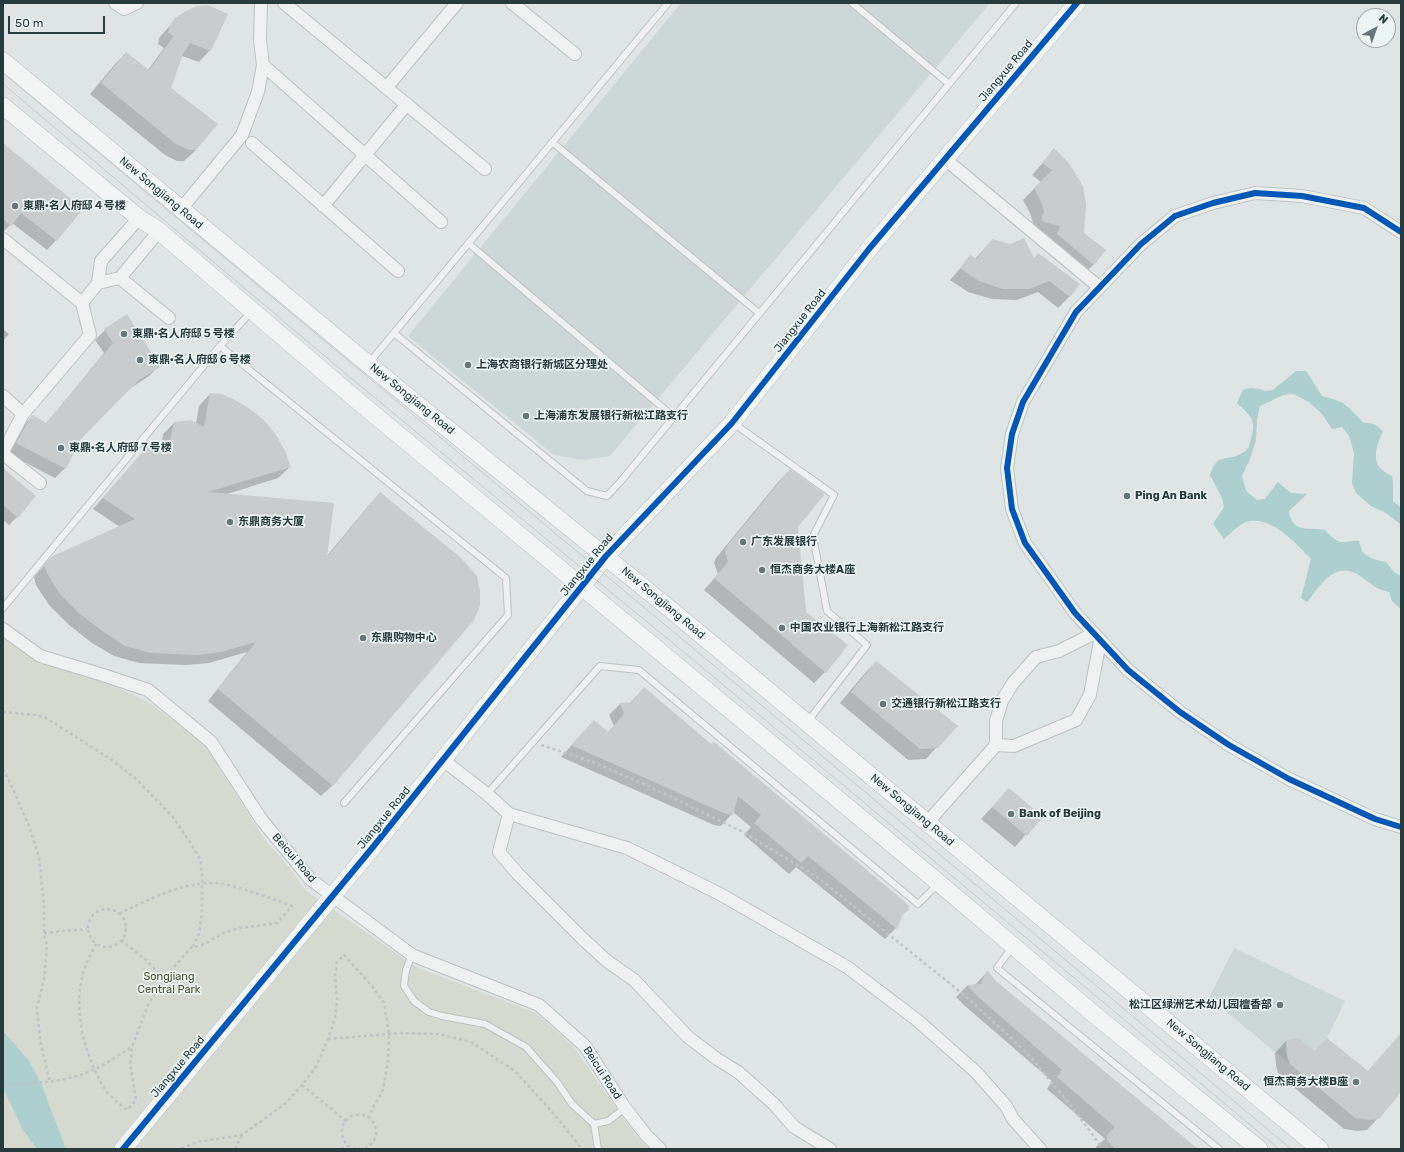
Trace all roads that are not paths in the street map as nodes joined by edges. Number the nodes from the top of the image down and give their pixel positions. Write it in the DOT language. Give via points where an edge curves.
graph roads {
  1 [pos="115,3"];
  2 [pos="137,3"];
  3 [pos="261,3"];
  4 [pos="284,3"];
  5 [pos="457,3"];
  6 [pos="512,3"];
  7 [pos="668,3"];
  8 [pos="852,3"];
  9 [pos="1016,3"];
  10 [pos="1077,3"];
  11 [pos="575,54"];
  12 [pos="3,61"];
  13 [pos="263,65"];
  14 [pos="949,84"];
  15 [pos="386,87"];
  16 [pos="406,104"];
  17 [pos="3,106"];
  18 [pos="552,142"];
  19 [pos="252,143"];
  20 [pos="365,155"];
  21 [pos="945,159"];
  22 [pos="485,169"];
  23 [pos="323,206"];
  24 [pos="180,209"];
  25 [pos="139,218"];
  26 [pos="441,222"];
  27 [pos="159,232"];
  28 [pos="1401,232"];
  29 [pos="3,239"];
  30 [pos="468,243"];
  31 [pos="398,271"];
  32 [pos="120,278"];
  33 [pos="98,283"];
  34 [pos="1099,287"];
  35 [pos="82,303"];
  36 [pos="252,311"];
  37 [pos="759,313"];
  38 [pos="169,318"];
  39 [pos="394,333"];
  40 [pos="220,346"];
  41 [pos="368,364"];
  42 [pos="3,396"];
  43 [pos="23,414"];
  44 [pos="674,417"];
  45 [pos="732,423"];
  46 [pos="3,453"];
  47 [pos="40,483"];
  48 [pos="606,556"];
  49 [pos="582,586"];
  50 [pos="3,608"];
  51 [pos="3,629"];
  52 [pos="1097,638"];
  53 [pos="807,722"];
  54 [pos="996,745"];
  55 [pos="443,760"];
  56 [pos="486,794"];
  57 [pos="344,803"];
  58 [pos="509,814"];
  59 [pos="927,823"];
  60 [pos="1401,827"];
  61 [pos="939,883"];
  62 [pos="333,896"];
  63 [pos="1013,946"];
  64 [pos="412,955"];
  65 [pos="625,1108"];
  66 [pos="594,1124"];
  67 [pos="123,1149"];
  68 [pos="598,1149"];
  69 [pos="660,1149"];
  70 [pos="830,1149"];
  71 [pos="1040,1149"];
  72 [pos="1219,1149"];
  73 [pos="1259,1149"];
  74 [pos="1320,1149"];
  1 -- 2 [label="street" via="124,9"];
  3 -- 13 [label="street" via="260,40"];
  4 -- 15 [label="street"];
  5 -- 15 [label="street"];
  6 -- 11 [label="street"];
  7 -- 18 [label="lane"];
  8 -- 14 [label="lane"];
  9 -- 14 [label="lane"];
  10 -- 21 [label="main road, Jiangxue Road"];
  12 -- 24 [label="main road, New Songjiang Road"];
  13 -- 20 [label="street"];
  13 -- 24 [label="street" via="258,92 242,134"];
  14 -- 37 [label="lane"];
  15 -- 16 [label="street"];
  16 -- 20 [label="street"];
  16 -- 22 [label="street"];
  17 -- 25 [label="main road"];
  18 -- 30 [label="lane"];
  18 -- 37 [label="lane"];
  19 -- 23 [label="street"];
  20 -- 23 [label="street"];
  20 -- 26 [label="street"];
  21 -- 34 [label="street"];
  21 -- 45 [label="main road, Jiangxue Road" via="869,249"];
  23 -- 31 [label="street"];
  24 -- 41 [label="main road, New Songjiang Road"];
  25 -- 27 [label="main road"];
  25 -- 33 [label="street" via="101,261"];
  27 -- 32 [label="street"];
  27 -- 36 [label="main road"];
  28 -- 34 [label="street" via="1364,208 1302,196 1255,192 1213,202 1175,216 1141,244"];
  29 -- 35 [label="street"];
  30 -- 39 [label="lane"];
  30 -- 44 [label="lane"];
  32 -- 33 [label="street"];
  32 -- 38 [label="street"];
  33 -- 35 [label="street"];
  34 -- 52 [label="street" via="1076,312 1023,402 1012,434 1007,468 1012,509 1025,543 1075,613"];
  35 -- 43 [label="street" via="90,335"];
  36 -- 40 [label="lane"];
  36 -- 49 [label="main road"];
  37 -- 44 [label="lane"];
  39 -- 41 [label="lane"];
  39 -- 44 [label="lane" via="587,491 607,496"];
  40 -- 50 [label="lane"];
  40 -- 57 [label="lane" via="506,578 508,615"];
  41 -- 48 [label="main road, New Songjiang Road"];
  42 -- 43 [label="street"];
  43 -- 46 [label="street"];
  45 -- 48 [label="main road, Jiangxue Road"];
  45 -- 53 [label="lane" via="834,495 813,536 827,611 867,645"];
  46 -- 47 [label="street"];
  48 -- 49 [label="main road, Jiangxue Road"];
  48 -- 53 [label="main road, New Songjiang Road"];
  49 -- 55 [label="main road, Jiangxue Road"];
  49 -- 61 [label="main road"];
  51 -- 62 [label="street, Beicui Road" via="40,656 148,690 211,742 261,819 310,879"];
  52 -- 54 [label="street" via="1036,657 1013,683 1002,701 996,720"];
  52 -- 54 [label="street" via="1090,695 1076,720 1014,746"];
  52 -- 60 [label="street" via="1128,670 1180,712 1229,745 1289,779"];
  53 -- 59 [label="main road, New Songjiang Road"];
  54 -- 59 [label="street"];
  55 -- 56 [label="street"];
  55 -- 62 [label="main road, Jiangxue Road"];
  56 -- 58 [label="street"];
  56 -- 61 [label="lane" via="600,666 639,670 918,904"];
  58 -- 70 [label="street" via="499,852 518,874 607,961 634,980 688,1036 738,1072 774,1104 794,1127"];
  58 -- 71 [label="street" via="626,848 720,894 847,967 917,1020 976,1072"];
  59 -- 74 [label="main road, New Songjiang Road"];
  61 -- 63 [label="main road"];
  62 -- 64 [label="street, Beicui Road"];
  62 -- 67 [label="main road, Jiangxue Road"];
  63 -- 72 [label="lane" via="997,968"];
  63 -- 73 [label="main road"];
  64 -- 65 [label="street, Beicui Road" via="539,1005 585,1046"];
  64 -- 66 [label="lane" via="406,970 404,986 414,1001 429,1012 485,1024 526,1047 557,1082 572,1104"];
  65 -- 66 [label="lane" via="608,1121"];
  65 -- 69 [label="street, Beicui Road"];
  66 -- 68 [label="lane"];
}
